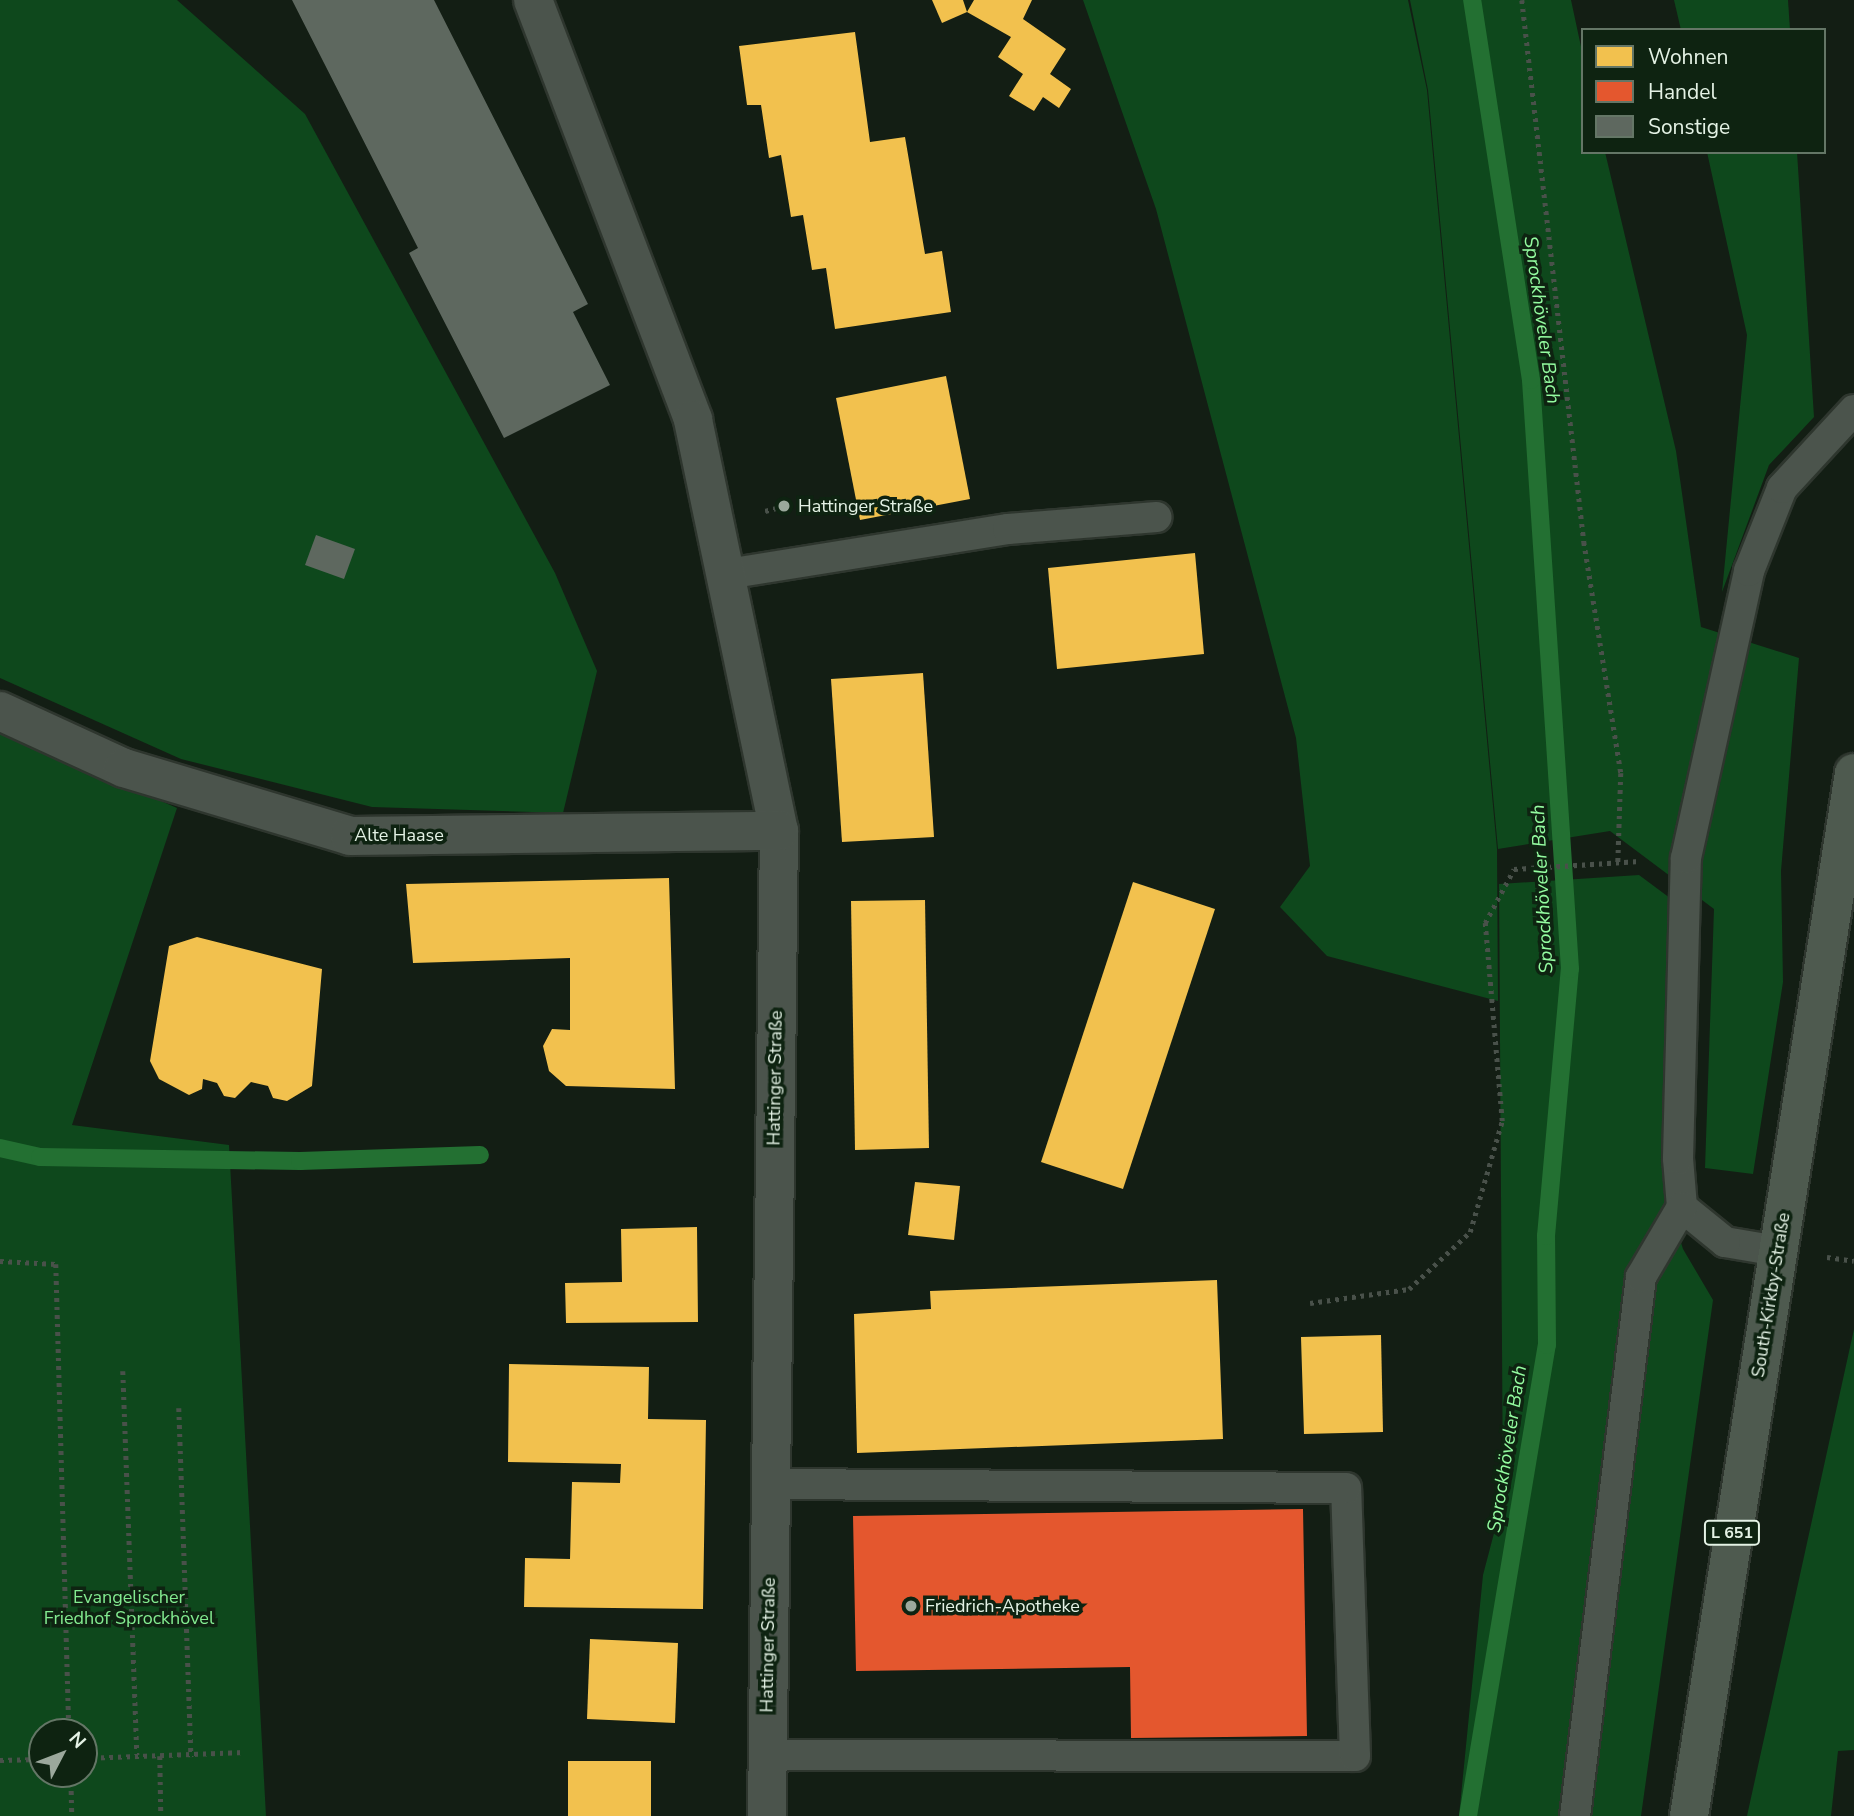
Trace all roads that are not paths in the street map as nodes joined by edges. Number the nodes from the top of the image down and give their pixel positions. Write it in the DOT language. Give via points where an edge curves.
graph roads {
  1 [pos="533,0"];
  2 [pos="1854,410"];
  3 [pos="1157,517"];
  4 [pos="727,574"];
  5 [pos="0,711"];
  6 [pos="1854,773"];
  7 [pos="779,831"];
  8 [pos="1682,1207"];
  9 [pos="1778,1251"];
  10 [pos="769,1484"];
  11 [pos="766,1755"];
  12 [pos="766,1816"];
  13 [pos="1574,1816"];
  14 [pos="1689,1816"];
  1 -- 4 [label="street, Hattinger Straße" via="693,420"];
  2 -- 8 [label="lane" via="1782,488 1749,571 1722,688 1686,858 1678,1158"];
  3 -- 4 [label="lane" via="1007,529"];
  4 -- 7 [label="street, Hattinger Straße"];
  5 -- 7 [label="street, Alte Haase" via="124,768 350,836"];
  6 -- 9 [label="main road, South-Kirkby-Straße / L 651"];
  7 -- 10 [label="street, Hattinger Straße"];
  8 -- 9 [label="lane" via="1726,1242"];
  8 -- 13 [label="lane" via="1641,1277"];
  9 -- 14 [label="main road, South-Kirkby-Straße / L 651"];
  10 -- 11 [label="street, Hattinger Straße"];
  10 -- 11 [label="lane" via="1346,1488 1355,1756"];
  11 -- 12 [label="street, Hattinger Straße"];
}
